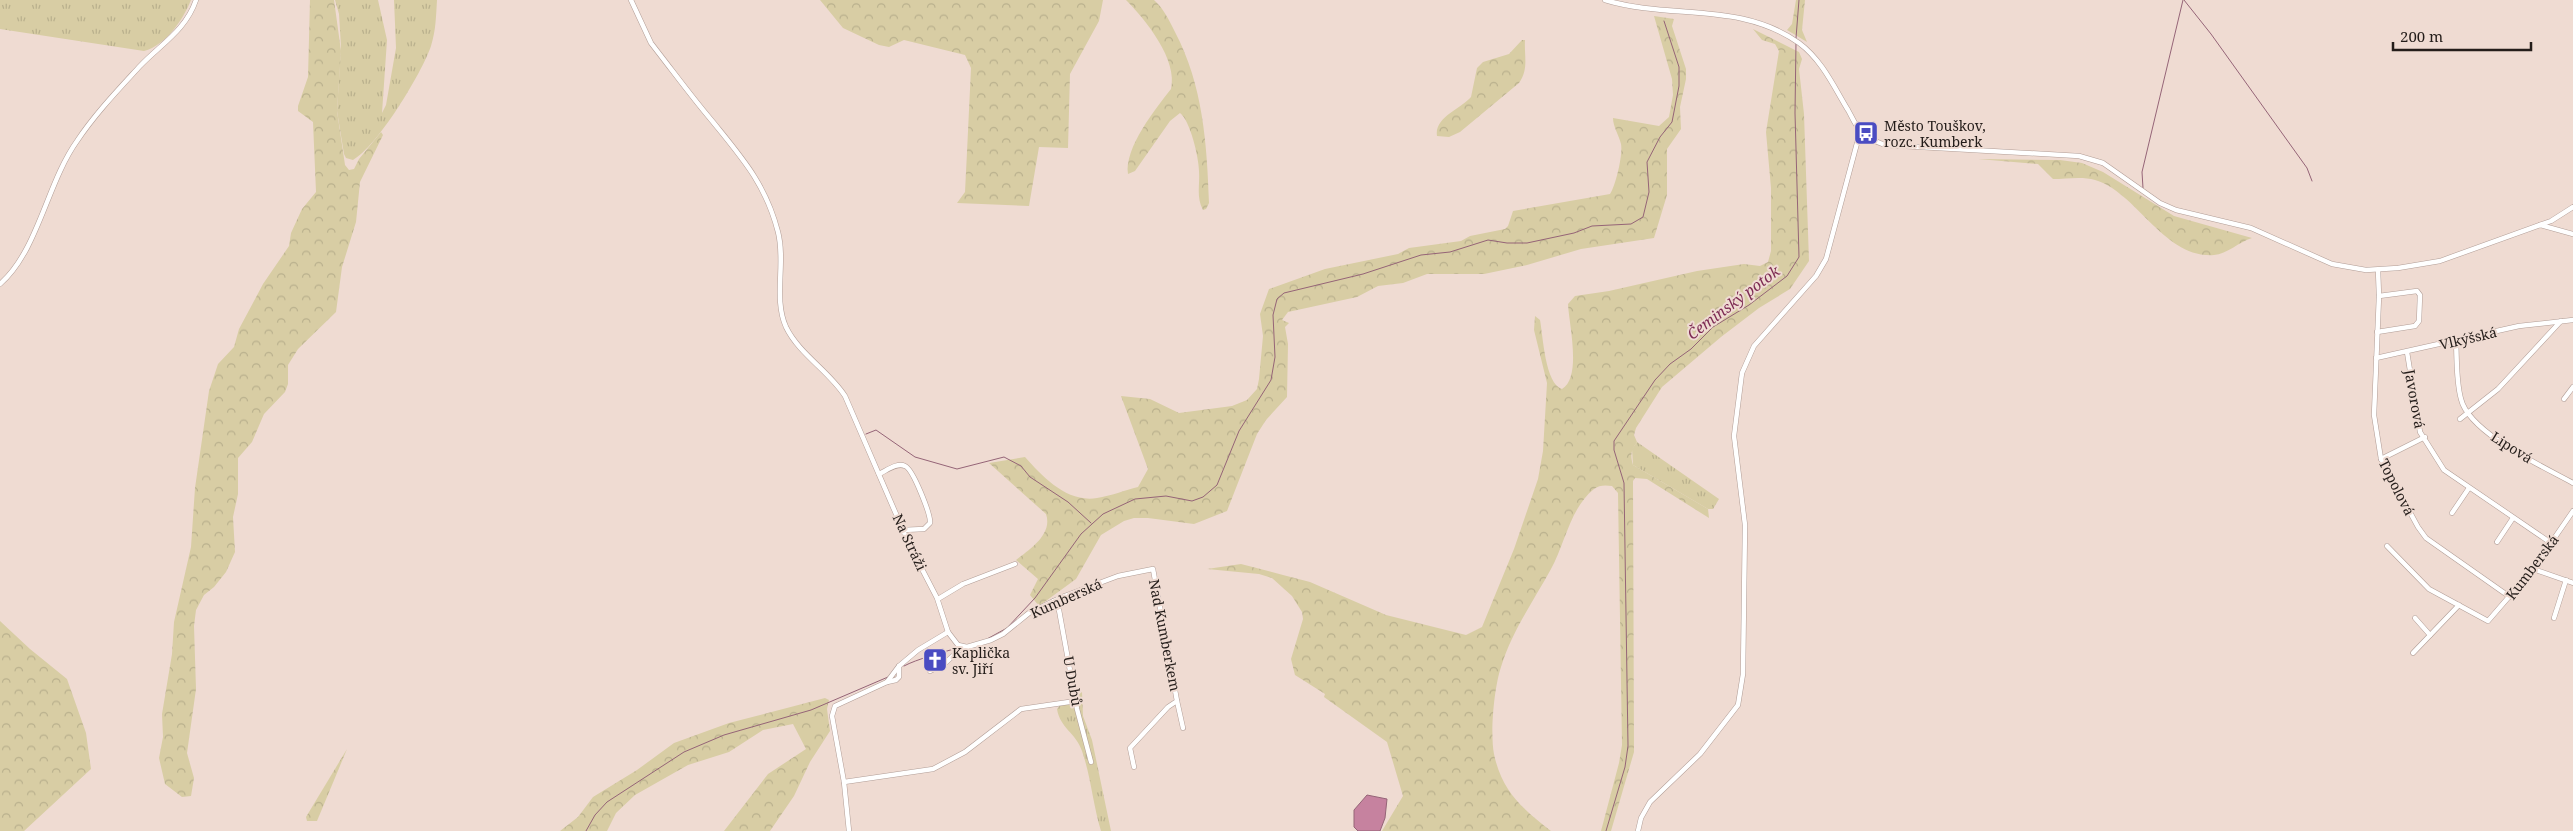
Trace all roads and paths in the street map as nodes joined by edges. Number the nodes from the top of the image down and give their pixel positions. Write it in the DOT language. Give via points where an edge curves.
graph roads {
  1 [pos="196,0"];
  2 [pos="631,0"];
  3 [pos="1605,0"];
  4 [pos="1860,132"];
  5 [pos="2573,206"];
  6 [pos="2540,225"];
  7 [pos="2573,234"];
  8 [pos="2378,270"];
  9 [pos="0,284"];
  10 [pos="2379,296"];
  11 [pos="2573,320"];
  12 [pos="2561,321"];
  13 [pos="2377,332"];
  14 [pos="2456,341"];
  15 [pos="2407,352"];
  16 [pos="2376,358"];
  17 [pos="2573,387"];
  18 [pos="2564,399"];
  19 [pos="2469,414"];
  20 [pos="2460,419"];
  21 [pos="2424,438"];
  22 [pos="2381,459"];
  23 [pos="879,474"];
  24 [pos="2573,483"];
  25 [pos="2468,488"];
  26 [pos="2573,511"];
  27 [pos="2452,513"];
  28 [pos="2514,518"];
  29 [pos="2567,520"];
  30 [pos="2573,522"];
  31 [pos="903,530"];
  32 [pos="2497,542"];
  33 [pos="2551,543"];
  34 [pos="2387,546"];
  35 [pos="1015,564"];
  36 [pos="1153,569"];
  37 [pos="2533,569"];
  38 [pos="2566,580"];
  39 [pos="2573,583"];
  40 [pos="2510,597"];
  41 [pos="938,599"];
  42 [pos="1054,601"];
  43 [pos="2458,605"];
  44 [pos="2415,618"];
  45 [pos="2554,618"];
  46 [pos="948,632"];
  47 [pos="2430,635"];
  48 [pos="960,646"];
  49 [pos="2414,653"];
  50 [pos="930,670"];
  51 [pos="1076,701"];
  52 [pos="1177,701"];
  53 [pos="1183,728"];
  54 [pos="1091,762"];
  55 [pos="1134,767"];
  56 [pos="844,782"];
  57 [pos="849,831"];
  58 [pos="1638,831"];
  1 -- 9 [label="street" via="173,36 129,78 75,143 18,265"];
  2 -- 23 [label="street, Na Stráži" via="656,50 760,184 779,236 781,306 786,326 841,390"];
  3 -- 4 [label="street" via="1656,11 1704,12 1750,19 1799,43 1823,67"];
  4 -- 8 [label="street" via="1873,141 1902,148 2087,158 2103,163 2160,203 2176,210 2252,228 2332,264"];
  4 -- 58 [label="street" via="1826,259 1816,276 1754,346 1742,373 1734,436 1745,525 1743,674 1738,705 1706,746 1650,802"];
  5 -- 6 [label="street"];
  6 -- 7 [label="street"];
  6 -- 8 [label="street" via="2440,261"];
  8 -- 10 [label="street, Topolová"];
  10 -- 13 [label="street, Topolová"];
  10 -- 13 [label="street" via="2416,291 2420,295 2417,326"];
  11 -- 12 [label="street, Vlkýšská"];
  12 -- 14 [label="street, Vlkýšská" via="2519,326"];
  12 -- 19 [label="street" via="2498,389"];
  13 -- 16 [label="street, Topolová"];
  14 -- 15 [label="street, Vlkýšská"];
  14 -- 19 [label="street, Lipová" via="2461,398"];
  15 -- 16 [label="street, Vlkýšská"];
  15 -- 21 [label="street, Javorová" via="2417,423"];
  16 -- 22 [label="street, Topolová" via="2374,415"];
  17 -- 18 [label="street"];
  19 -- 20 [label="street"];
  19 -- 24 [label="street, Lipová" via="2497,440"];
  21 -- 22 [label="street"];
  21 -- 25 [label="street, Javorová" via="2444,470"];
  22 -- 40 [label="street, Topolová" via="2426,538"];
  23 -- 31 [label="street, Na Stráži"];
  23 -- 31 [label="street" via="896,466 905,466 922,495 930,524 924,529"];
  25 -- 27 [label="street"];
  25 -- 28 [label="street, Javorová"];
  26 -- 29 [label="street, Kumberská"];
  28 -- 32 [label="street"];
  28 -- 33 [label="street, Javorová"];
  29 -- 30 [label="street"];
  29 -- 33 [label="street, Kumberská"];
  31 -- 41 [label="street, Na Stráži"];
  33 -- 37 [label="street, Kumberská"];
  34 -- 43 [label="street" via="2426,586"];
  35 -- 41 [label="street" via="963,584"];
  36 -- 42 [label="street, Kumberská" via="1118,576"];
  36 -- 52 [label="street, Nad Kumberkem"];
  37 -- 38 [label="street"];
  37 -- 40 [label="street, Kumberská"];
  38 -- 39 [label="street"];
  38 -- 45 [label="street"];
  40 -- 43 [label="street, Kumberská" via="2488,621"];
  41 -- 46 [label="street, Na Stráži"];
  42 -- 48 [label="street, Kumberská" via="1029,613 991,640"];
  42 -- 51 [label="street, U Dubů" via="1059,610"];
  43 -- 47 [label="street"];
  44 -- 47 [label="street"];
  46 -- 48 [label="street, Na Stráži"];
  46 -- 56 [label="street" via="925,644 899,666 887,682 834,706 832,716"];
  47 -- 49 [label="street"];
  48 -- 50 [label="street" via="950,659"];
  51 -- 54 [label="street, U Dubů"];
  51 -- 56 [label="street" via="1021,709 965,752 933,769"];
  52 -- 53 [label="street, Nad Kumberkem"];
  52 -- 55 [label="street, Nad Kumberkem" via="1130,748"];
  56 -- 57 [label="street"];
}
